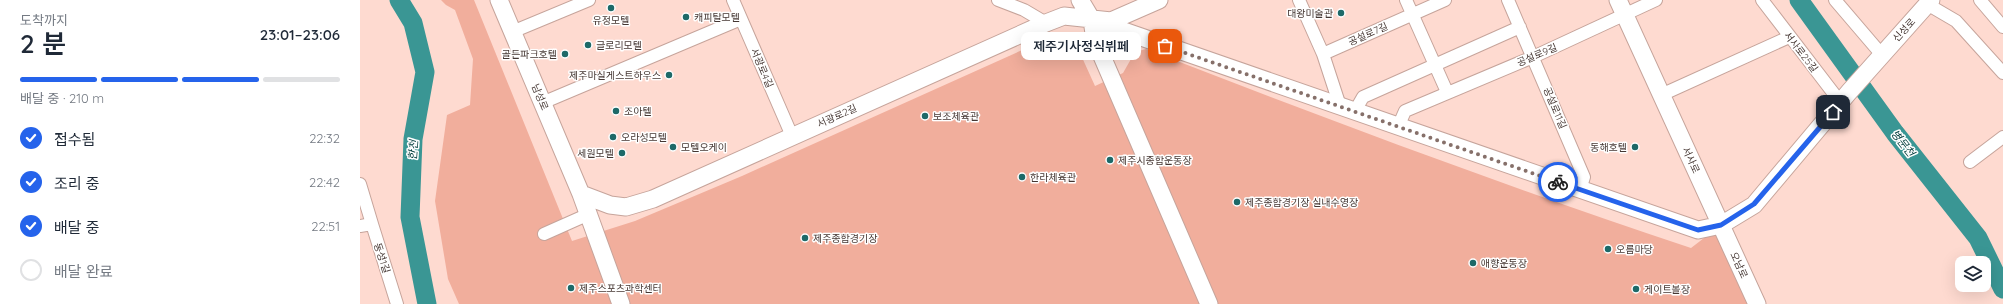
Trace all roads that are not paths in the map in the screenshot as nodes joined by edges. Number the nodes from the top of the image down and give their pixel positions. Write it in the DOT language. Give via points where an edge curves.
graph roads {
  1 [pos="499,0"];
  2 [pos="589,0"];
  3 [pos="733,0"];
  4 [pos="998,0"];
  5 [pos="1080,0"];
  6 [pos="1159,0"];
  7 [pos="1406,0"];
  8 [pos="1445,0"];
  9 [pos="1508,0"];
  10 [pos="1656,0"];
  11 [pos="1762,0"];
  12 [pos="1835,0"];
  13 [pos="1980,0"];
  14 [pos="1301,1"];
  15 [pos="1929,2"];
  16 [pos="1621,8"];
  17 [pos="1412,14"];
  18 [pos="741,19"];
  19 [pos="1092,20"];
  20 [pos="1046,23"];
  21 [pos="1520,27"];
  22 [pos="2003,27"];
  23 [pos="512,32"];
  24 [pos="1789,37"];
  25 [pos="1323,54"];
  26 [pos="1533,58"];
  27 [pos="1879,58"];
  28 [pos="1435,64"];
  29 [pos="2003,73"];
  30 [pos="1447,92"];
  31 [pos="1661,94"];
  32 [pos="1845,98"];
  33 [pos="542,103"];
  34 [pos="1348,109"];
  35 [pos="1398,128"];
  36 [pos="792,136"];
  37 [pos="2003,137"];
  38 [pos="1970,162"];
  39 [pos="360,184"];
  40 [pos="1580,190"];
  41 [pos="581,194"];
  42 [pos="589,214"];
  43 [pos="366,225"];
  44 [pos="1721,225"];
  45 [pos="544,234"];
  46 [pos="393,302"];
  47 [pos="621,304"];
  48 [pos="1209,304"];
  49 [pos="1757,304"];
  1 -- 23 [label="street, 남성로"];
  2 -- 23 [label="street"];
  3 -- 18 [label="street, 서광로4길"];
  4 -- 20 [label="street" via="1024,10"];
  5 -- 19 [label="street"];
  6 -- 19 [label="street" via="1111,21"];
  7 -- 17 [label="street"];
  8 -- 17 [label="street"];
  9 -- 21 [label="street, 공설로11길"];
  10 -- 16 [label="street"];
  11 -- 24 [label="street, 서사로25길"];
  12 -- 27 [label="street"];
  13 -- 22 [label="street"];
  14 -- 25 [label="street"];
  15 -- 27 [label="street, 신성로"];
  15 -- 29 [label="street" via="1956,21"];
  16 -- 26 [label="street, 공설로9길"];
  16 -- 31 [label="street, 서사로"];
  17 -- 25 [label="street, 공설로7길"];
  17 -- 28 [label="street"];
  18 -- 33 [label="street"];
  18 -- 36 [label="street, 서광로4길"];
  19 -- 20 [label="street, 서광로2길" via="1064,16"];
  19 -- 34 [label="street"];
  19 -- 48 [label="street" via="1095,40"];
  20 -- 36 [label="street, 서광로2길"];
  21 -- 26 [label="street, 공설로11길"];
  21 -- 28 [label="street"];
  23 -- 33 [label="street, 남성로"];
  24 -- 31 [label="street"];
  24 -- 32 [label="street, 서사로25길"];
  25 -- 34 [label="street"];
  26 -- 30 [label="street, 공설로9길"];
  26 -- 40 [label="street, 공설로11길" via="1584,177"];
  27 -- 32 [label="street, 신성로"];
  28 -- 30 [label="street"];
  28 -- 34 [label="street" via="1363,97"];
  30 -- 35 [label="street, 공설로9길" via="1405,111"];
  31 -- 44 [label="street, 서사로"];
  32 -- 44 [label="street" via="1754,204"];
  33 -- 41 [label="street, 남성로"];
  34 -- 35 [label="street"];
  35 -- 40 [label="street"];
  36 -- 41 [label="street, 서광로2길" via="653,198 626,207 610,205"];
  37 -- 38 [label="street"];
  39 -- 43 [label="street, 동성1길"];
  40 -- 44 [label="street" via="1698,230"];
  41 -- 42 [label="street, 남성로"];
  42 -- 45 [label="street"];
  42 -- 47 [label="street, 남성로"];
  43 -- 46 [label="street, 동성1길"];
  44 -- 49 [label="street, 오남로"];
}
